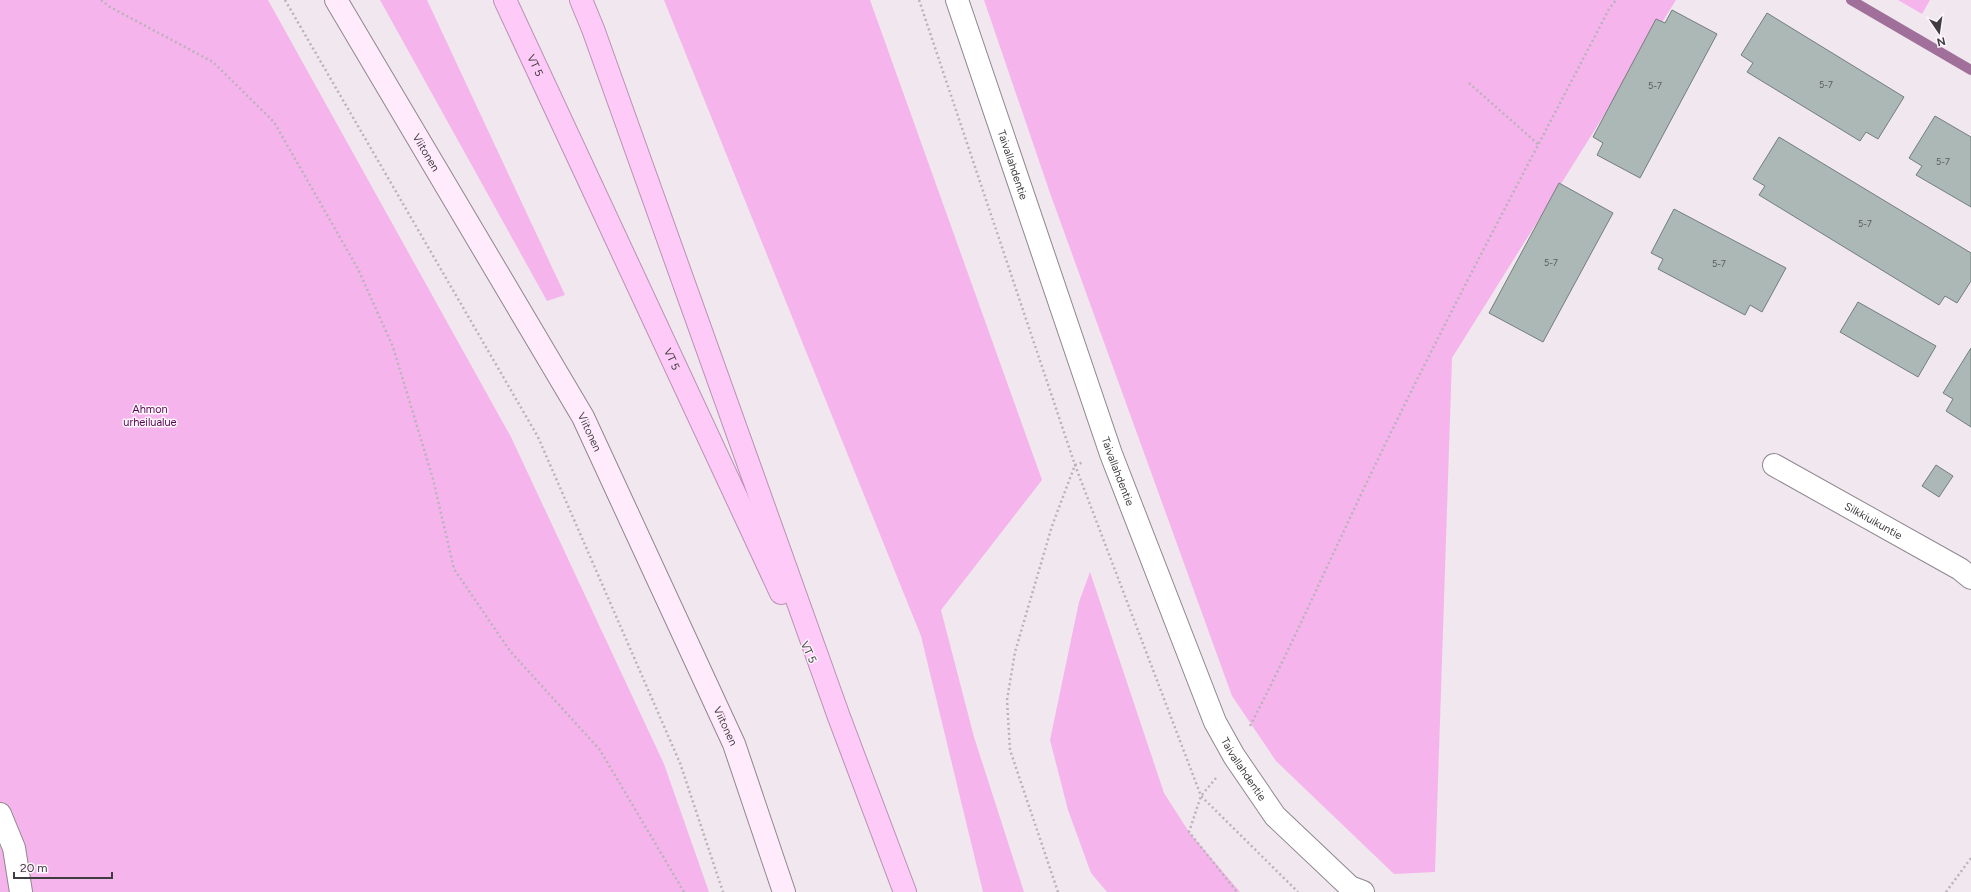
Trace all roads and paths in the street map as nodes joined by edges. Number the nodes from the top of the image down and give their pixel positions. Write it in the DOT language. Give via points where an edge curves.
graph roads {
  1 [pos="101,0"];
  2 [pos="285,0"];
  3 [pos="336,0"];
  4 [pos="505,0"];
  5 [pos="581,0"];
  6 [pos="919,0"];
  7 [pos="957,0"];
  8 [pos="1616,0"];
  9 [pos="1469,83"];
  10 [pos="1539,145"];
  11 [pos="1111,454"];
  12 [pos="1075,465"];
  13 [pos="1774,465"];
  14 [pos="1971,578"];
  15 [pos="839,717"];
  16 [pos="1234,756"];
  17 [pos="1200,796"];
  18 [pos="0,814"];
  19 [pos="1971,858"];
  20 [pos="21,892"];
  21 [pos="684,892"];
  22 [pos="723,892"];
  23 [pos="784,892"];
  24 [pos="905,892"];
  25 [pos="1058,892"];
  26 [pos="1237,892"];
  27 [pos="1298,892"];
  28 [pos="1363,892"];
  29 [pos="1946,892"];
  1 -- 21 [label="path" via="213,62 274,122 358,269 393,346 433,479 454,569 510,651 600,750"];
  2 -- 22 [label="path" via="538,436 680,763"];
  3 -- 23 [label="main road, Viitonen" via="583,417 734,744"];
  4 -- 15 [label="highway, VT 5"];
  5 -- 15 [label="highway, VT 5"];
  6 -- 12 [label="path"];
  7 -- 11 [label="street, Taivallahdentie"];
  8 -- 10 [label="path"];
  9 -- 10 [label="path"];
  10 -- 16 [label="path" via="1378,458 1288,653"];
  11 -- 12 [label="path"];
  11 -- 16 [label="street, Taivallahdentie" via="1214,722"];
  12 -- 17 [label="path"];
  12 -- 25 [label="path" via="1052,526 1015,652 1007,700 1010,750"];
  13 -- 14 [label="street, Silkkiuikuntie" via="1960,569"];
  15 -- 24 [label="highway, VT 5"];
  16 -- 17 [label="path"];
  16 -- 28 [label="street, Taivallahdentie" via="1275,816 1350,887"];
  17 -- 26 [label="path" via="1189,832"];
  17 -- 27 [label="path"];
  18 -- 20 [label="street" via="14,848"];
  19 -- 29 [label="path"];
}
